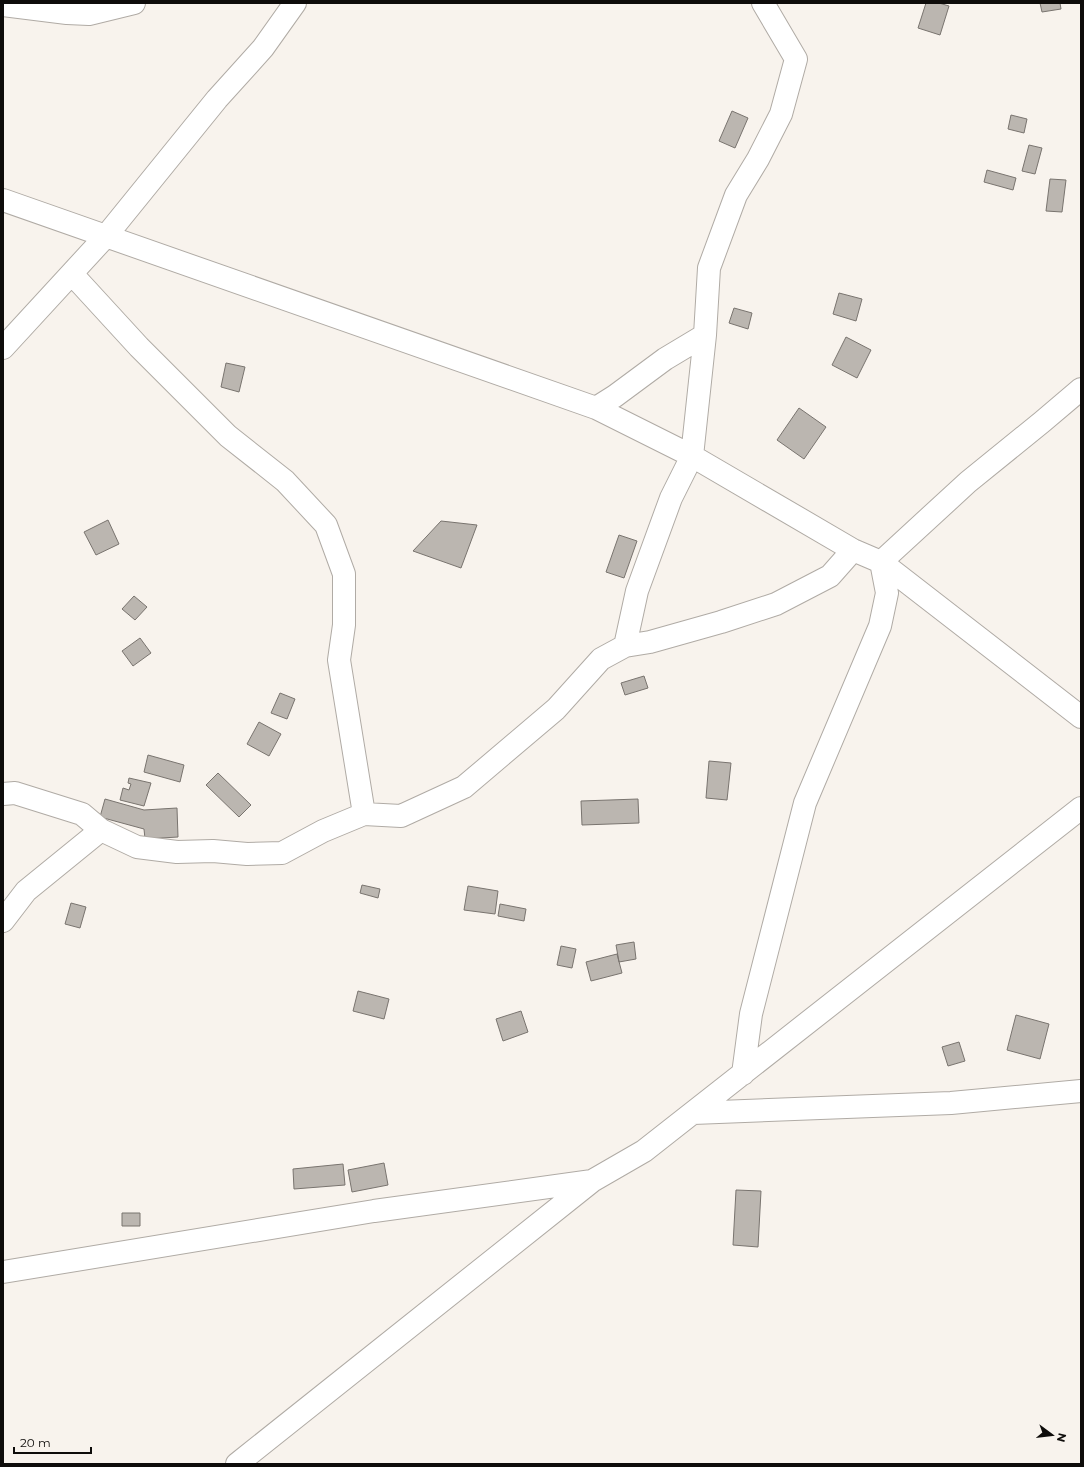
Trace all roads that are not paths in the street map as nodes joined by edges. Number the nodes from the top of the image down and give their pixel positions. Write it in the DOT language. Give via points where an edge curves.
graph roads {
  1 [pos="134,3"];
  2 [pos="295,3"];
  3 [pos="763,3"];
  4 [pos="3,5"];
  5 [pos="3,200"];
  6 [pos="106,236"];
  7 [pos="72,274"];
  8 [pos="704,335"];
  9 [pos="3,348"];
  10 [pos="1081,389"];
  11 [pos="596,408"];
  12 [pos="692,456"];
  13 [pos="853,550"];
  14 [pos="881,562"];
  15 [pos="625,646"];
  16 [pos="1081,717"];
  17 [pos="3,794"];
  18 [pos="1081,808"];
  19 [pos="364,814"];
  20 [pos="101,830"];
  21 [pos="3,921"];
  22 [pos="743,1074"];
  23 [pos="1081,1092"];
  24 [pos="694,1112"];
  25 [pos="592,1181"];
  26 [pos="3,1272"];
  27 [pos="237,1464"];
  1 -- 4 [label="street" via="89,14"];
  2 -- 6 [label="street" via="263,48 217,99"];
  3 -- 8 [label="street" via="796,59 781,114 736,195 709,268"];
  5 -- 6 [label="street"];
  6 -- 7 [label="street"];
  6 -- 11 [label="street"];
  7 -- 9 [label="street"];
  7 -- 19 [label="street" via="139,347 228,436 285,481 326,525 344,574 344,625 339,660"];
  8 -- 11 [label="street"];
  8 -- 12 [label="street"];
  10 -- 14 [label="street" via="968,482"];
  11 -- 12 [label="street"];
  12 -- 13 [label="street"];
  12 -- 15 [label="street" via="671,498 637,590"];
  13 -- 14 [label="street"];
  13 -- 15 [label="street" via="830,576 776,604 722,622 650,642"];
  14 -- 16 [label="street"];
  14 -- 22 [label="street" via="887,594 880,626 805,803 751,1014"];
  15 -- 19 [label="street" via="601,659 556,709 464,787 401,816"];
  17 -- 20 [label="street" via="15,793 82,814"];
  18 -- 22 [label="street"];
  19 -- 20 [label="street" via="323,831 282,853 177,852 136,847"];
  20 -- 21 [label="street" via="26,891"];
  22 -- 24 [label="street"];
  23 -- 24 [label="street" via="951,1103"];
  24 -- 25 [label="street" via="644,1151"];
  25 -- 26 [label="street" via="374,1211"];
  25 -- 27 [label="street"];
}
